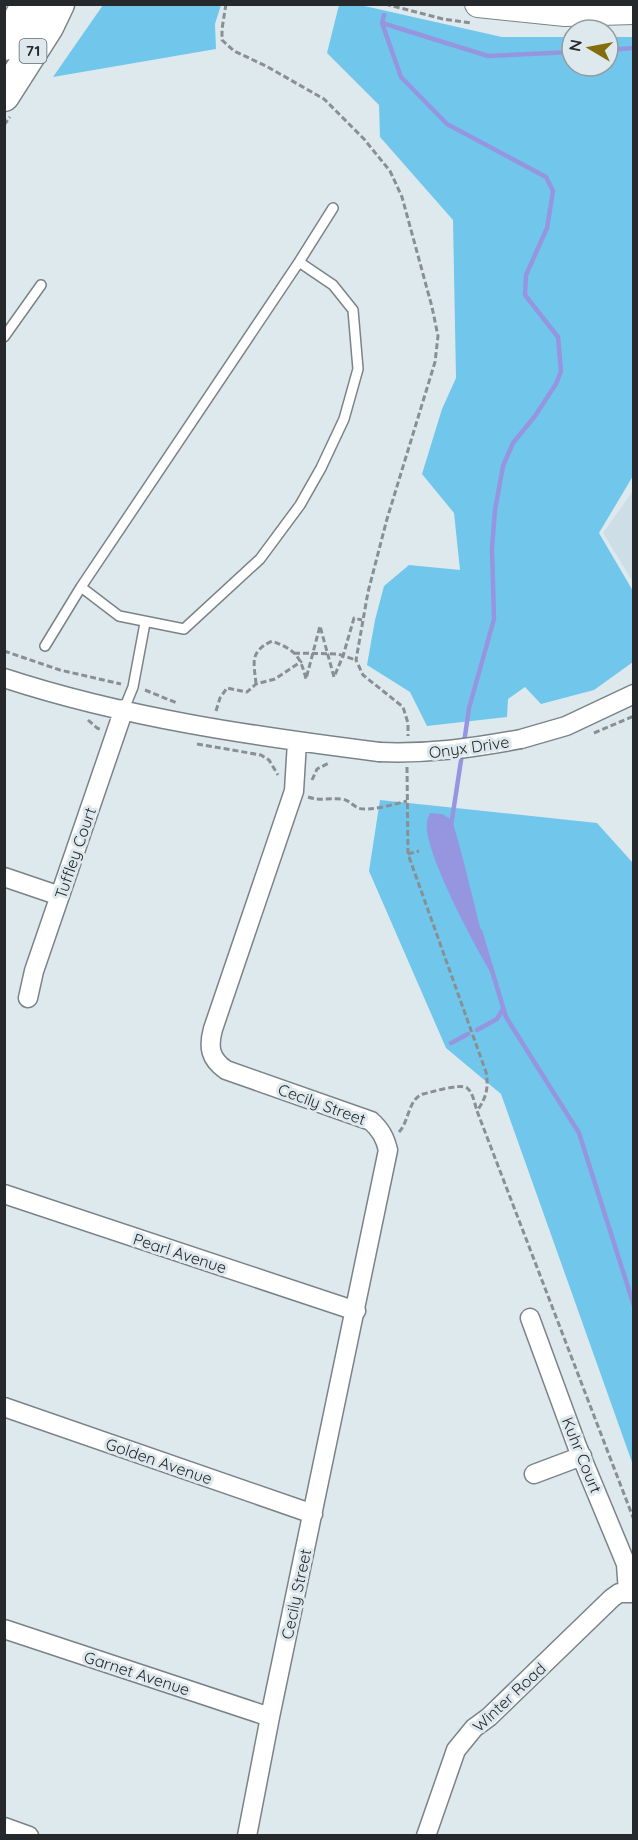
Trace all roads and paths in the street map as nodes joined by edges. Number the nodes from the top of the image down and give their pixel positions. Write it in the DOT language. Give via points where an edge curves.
graph roads {
  1 [pos="27,4"];
  2 [pos="59,4"];
  3 [pos="226,4"];
  4 [pos="478,4"];
  5 [pos="633,10"];
  6 [pos="4,45"];
  7 [pos="4,96"];
  8 [pos="333,208"];
  9 [pos="299,262"];
  10 [pos="41,285"];
  11 [pos="4,337"];
  12 [pos="81,587"];
  13 [pos="362,620"];
  14 [pos="146,622"];
  15 [pos="45,646"];
  16 [pos="4,651"];
  17 [pos="294,653"];
  18 [pos="328,653"];
  19 [pos="312,655"];
  20 [pos="343,656"];
  21 [pos="356,660"];
  22 [pos="302,661"];
  23 [pos="4,678"];
  24 [pos="256,684"];
  25 [pos="133,687"];
  26 [pos="633,694"];
  27 [pos="185,706"];
  28 [pos="124,709"];
  29 [pos="206,709"];
  30 [pos="87,719"];
  31 [pos="408,723"];
  32 [pos="116,735"];
  33 [pos="297,742"];
  34 [pos="196,743"];
  35 [pos="335,763"];
  36 [pos="303,779"];
  37 [pos="419,851"];
  38 [pos="408,854"];
  39 [pos="4,877"];
  40 [pos="60,896"];
  41 [pos="28,998"];
  42 [pos="477,1112"];
  43 [pos="386,1140"];
  44 [pos="4,1194"];
  45 [pos="356,1311"];
  46 [pos="530,1318"];
  47 [pos="4,1407"];
  48 [pos="582,1456"];
  49 [pos="534,1474"];
  50 [pos="313,1514"];
  51 [pos="633,1520"];
  52 [pos="631,1592"];
  53 [pos="4,1629"];
  54 [pos="270,1717"];
  55 [pos="4,1827"];
  56 [pos="29,1836"];
  57 [pos="247,1836"];
  58 [pos="426,1836"];
  1 -- 6 [label="highway, 71"];
  2 -- 7 [label="highway, 71"];
  3 -- 13 [label="path" via="222,40 234,51 324,99 390,171 402,197 432,307 438,336 435,362 387,519"];
  4 -- 5 [label="main road" via="565,13"];
  8 -- 9 [label="lane"];
  9 -- 12 [label="lane"];
  9 -- 14 [label="lane" via="333,285 353,310 358,369 344,419 300,505 260,559 184,629"];
  10 -- 11 [label="lane"];
  12 -- 14 [label="lane" via="119,616"];
  12 -- 15 [label="lane"];
  13 -- 20 [label="path" via="354,618"];
  13 -- 21 [label="path"];
  14 -- 25 [label="lane"];
  16 -- 25 [label="path" via="60,670"];
  17 -- 19 [label="path"];
  17 -- 22 [label="path"];
  17 -- 24 [label="path" via="272,641 259,647 253,658"];
  18 -- 19 [label="path"];
  18 -- 19 [label="path" via="321,626"];
  18 -- 20 [label="path"];
  18 -- 20 [label="path" via="334,677"];
  19 -- 22 [label="path" via="306,679"];
  20 -- 21 [label="path"];
  21 -- 31 [label="path" via="363,675 403,707"];
  22 -- 24 [label="path" via="275,679"];
  23 -- 28 [label="street"];
  24 -- 29 [label="path" via="247,692 227,688 216,711"];
  25 -- 27 [label="path"];
  25 -- 28 [label="lane"];
  26 -- 33 [label="street, Onyx Drive, bridge" via="566,726 521,740 474,748 380,752"];
  28 -- 32 [label="street, Tuffley Court"];
  28 -- 33 [label="street" via="202,727"];
  30 -- 32 [label="path" via="97,728"];
  32 -- 40 [label="street, Tuffley Court"];
  33 -- 36 [label="street, Cecily Street"];
  34 -- 36 [label="path" via="261,755 278,775"];
  35 -- 36 [label="path"];
  36 -- 38 [label="path" via="308,797 319,801 346,799 359,809 407,801"];
  36 -- 43 [label="street, Cecily Street" via="294,791 213,1029 210,1048 213,1058 226,1070 362,1117 371,1121"];
  37 -- 38 [label="path"];
  38 -- 42 [label="path" via="486,1072 489,1086"];
  39 -- 40 [label="street"];
  40 -- 41 [label="street, Tuffley Court"];
  42 -- 43 [label="path" via="466,1087 423,1094 414,1101 404,1127"];
  42 -- 51 [label="path"];
  43 -- 45 [label="street, Cecily Street" via="387,1162"];
  44 -- 45 [label="street, Pearl Avenue"];
  45 -- 50 [label="street, Cecily Street"];
  46 -- 48 [label="street, Kuhr Court"];
  47 -- 50 [label="street, Golden Avenue"];
  48 -- 49 [label="street"];
  48 -- 52 [label="street, Kuhr Court" via="626,1564"];
  50 -- 54 [label="street, Cecily Street"];
  52 -- 58 [label="street, Winter Road" via="612,1598 474,1728 456,1750"];
  53 -- 54 [label="street, Garnet Avenue"];
  54 -- 57 [label="street, Cecily Street"];
  55 -- 56 [label="street"];
}
